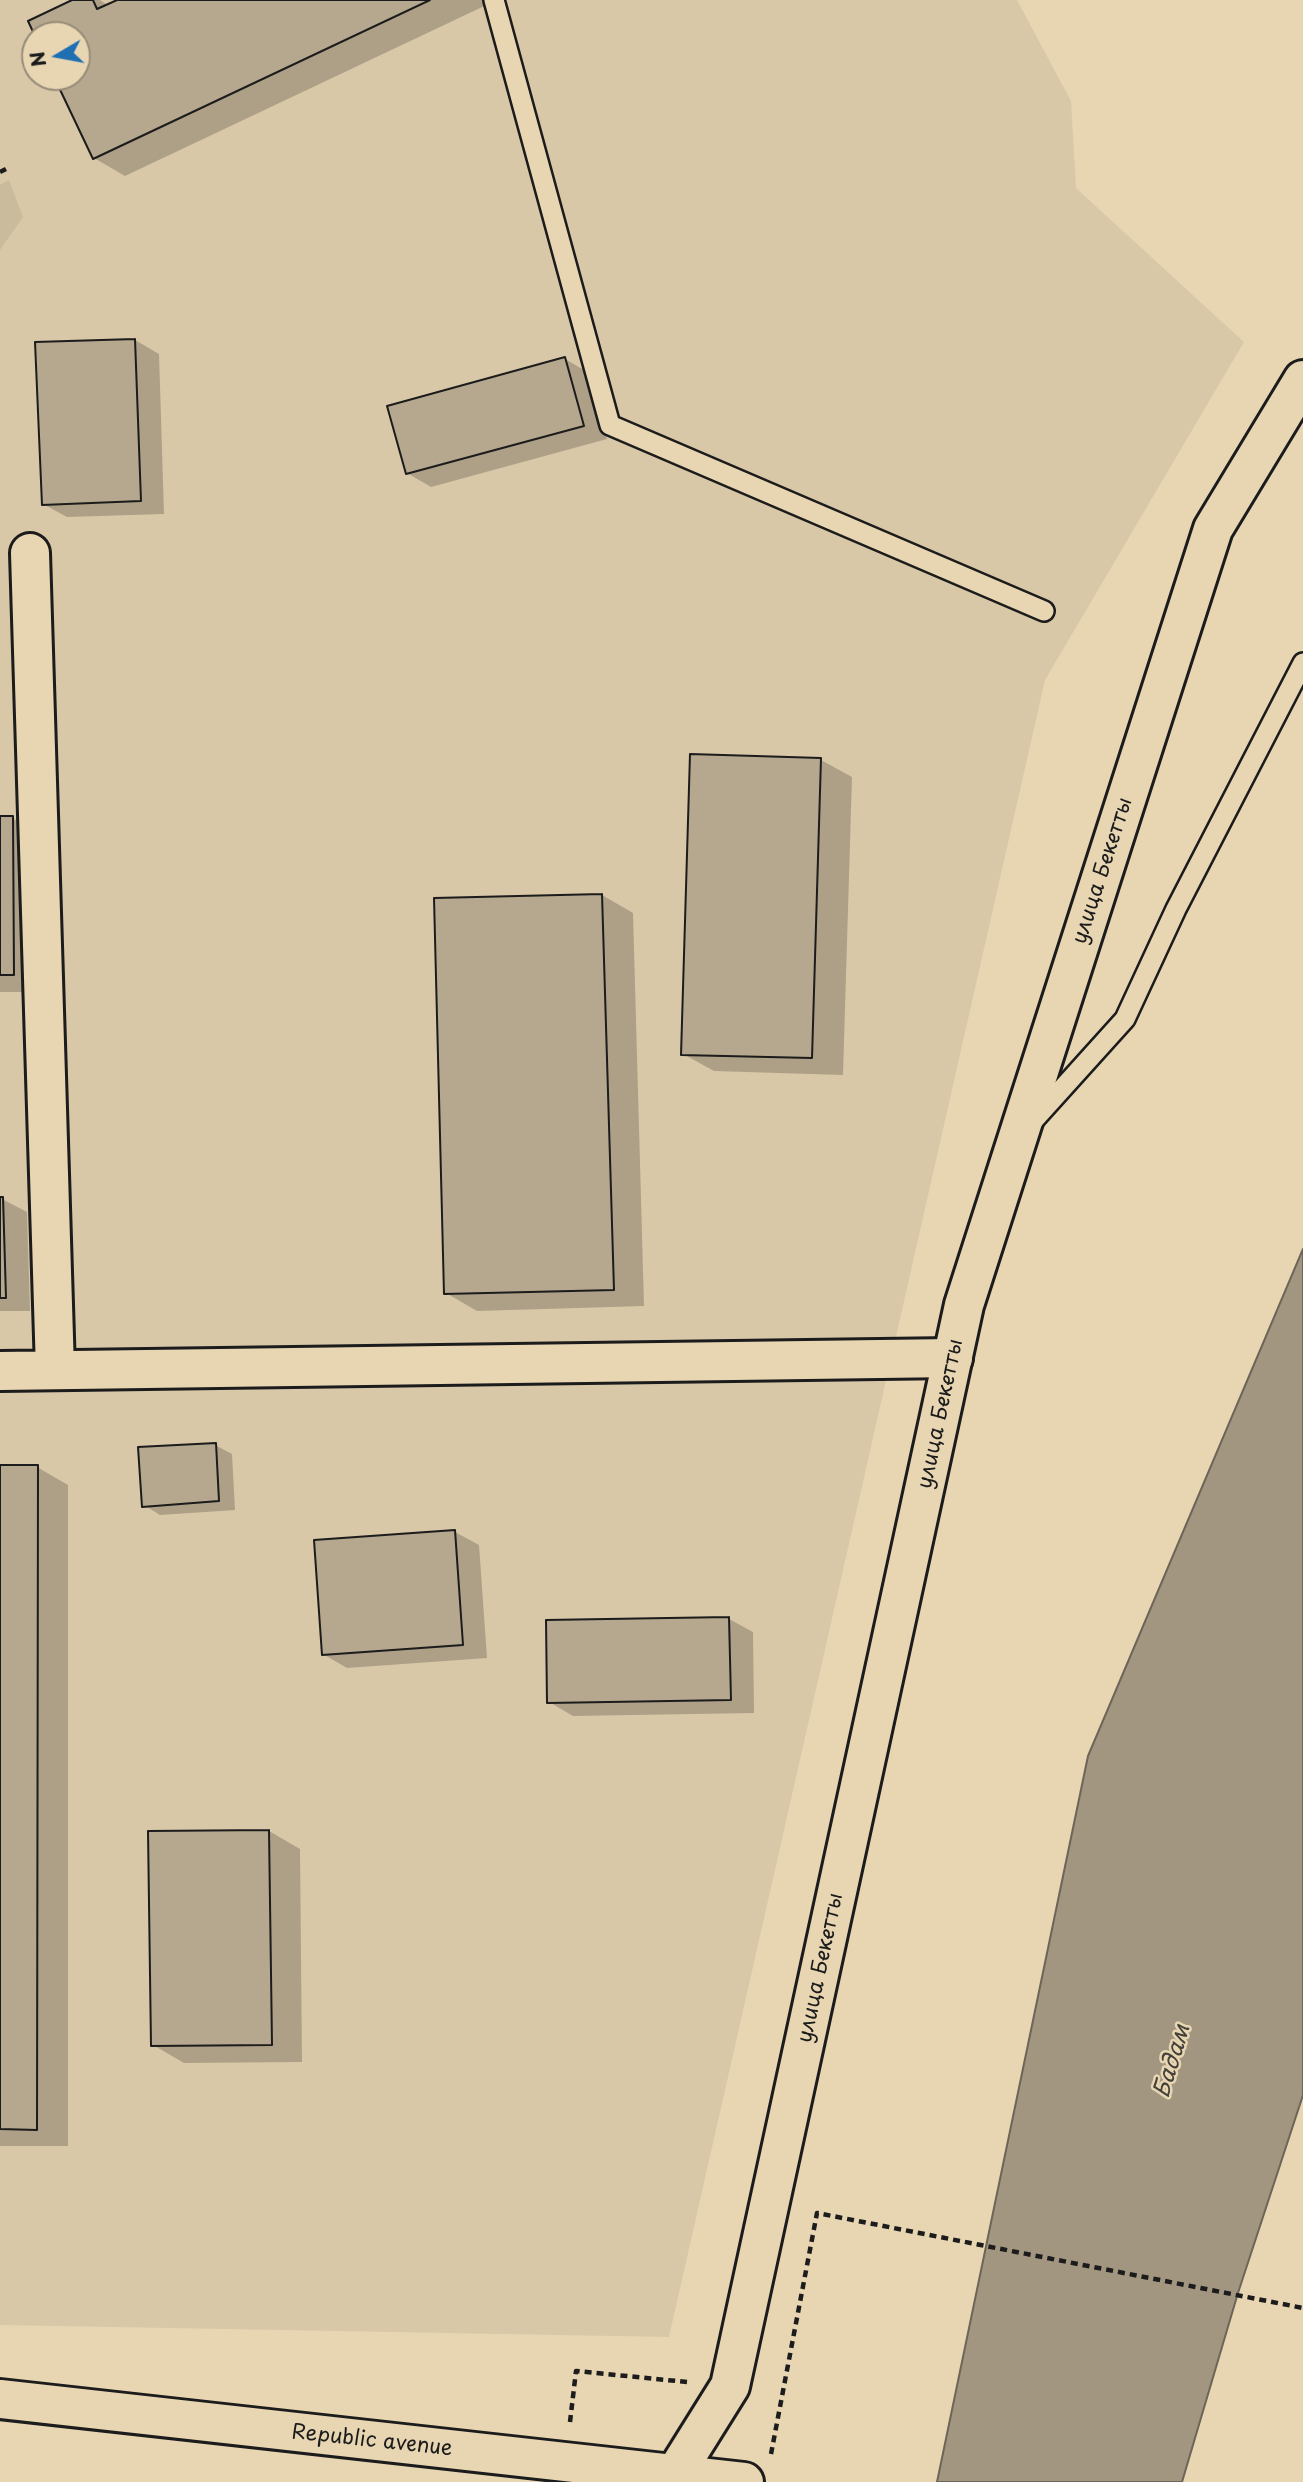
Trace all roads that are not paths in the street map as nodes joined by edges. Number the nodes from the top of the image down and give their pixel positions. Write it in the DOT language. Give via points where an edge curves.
graph roads {
  1 [pos="495,0"];
  2 [pos="1303,380"];
  3 [pos="30,553"];
  4 [pos="1044,611"];
  5 [pos="1303,663"];
  6 [pos="1018,1137"];
  7 [pos="953,1358"];
  8 [pos="55,1370"];
  9 [pos="0,1371"];
  10 [pos="0,2399"];
  11 [pos="680,2478"];
  12 [pos="744,2482"];
  1 -- 4 [label="lane" via="610,425"];
  2 -- 6 [label="street, улица Бекетты" via="1213,529"];
  3 -- 8 [label="street"];
  5 -- 6 [label="lane" via="1125,1018"];
  6 -- 7 [label="street, улица Бекетты" via="964,1305"];
  7 -- 8 [label="street"];
  7 -- 11 [label="street, улица Бекетты" via="730,2386"];
  8 -- 9 [label="street"];
  10 -- 11 [label="street, Republic avenue"];
  11 -- 12 [label="street, Republic avenue"];
}
